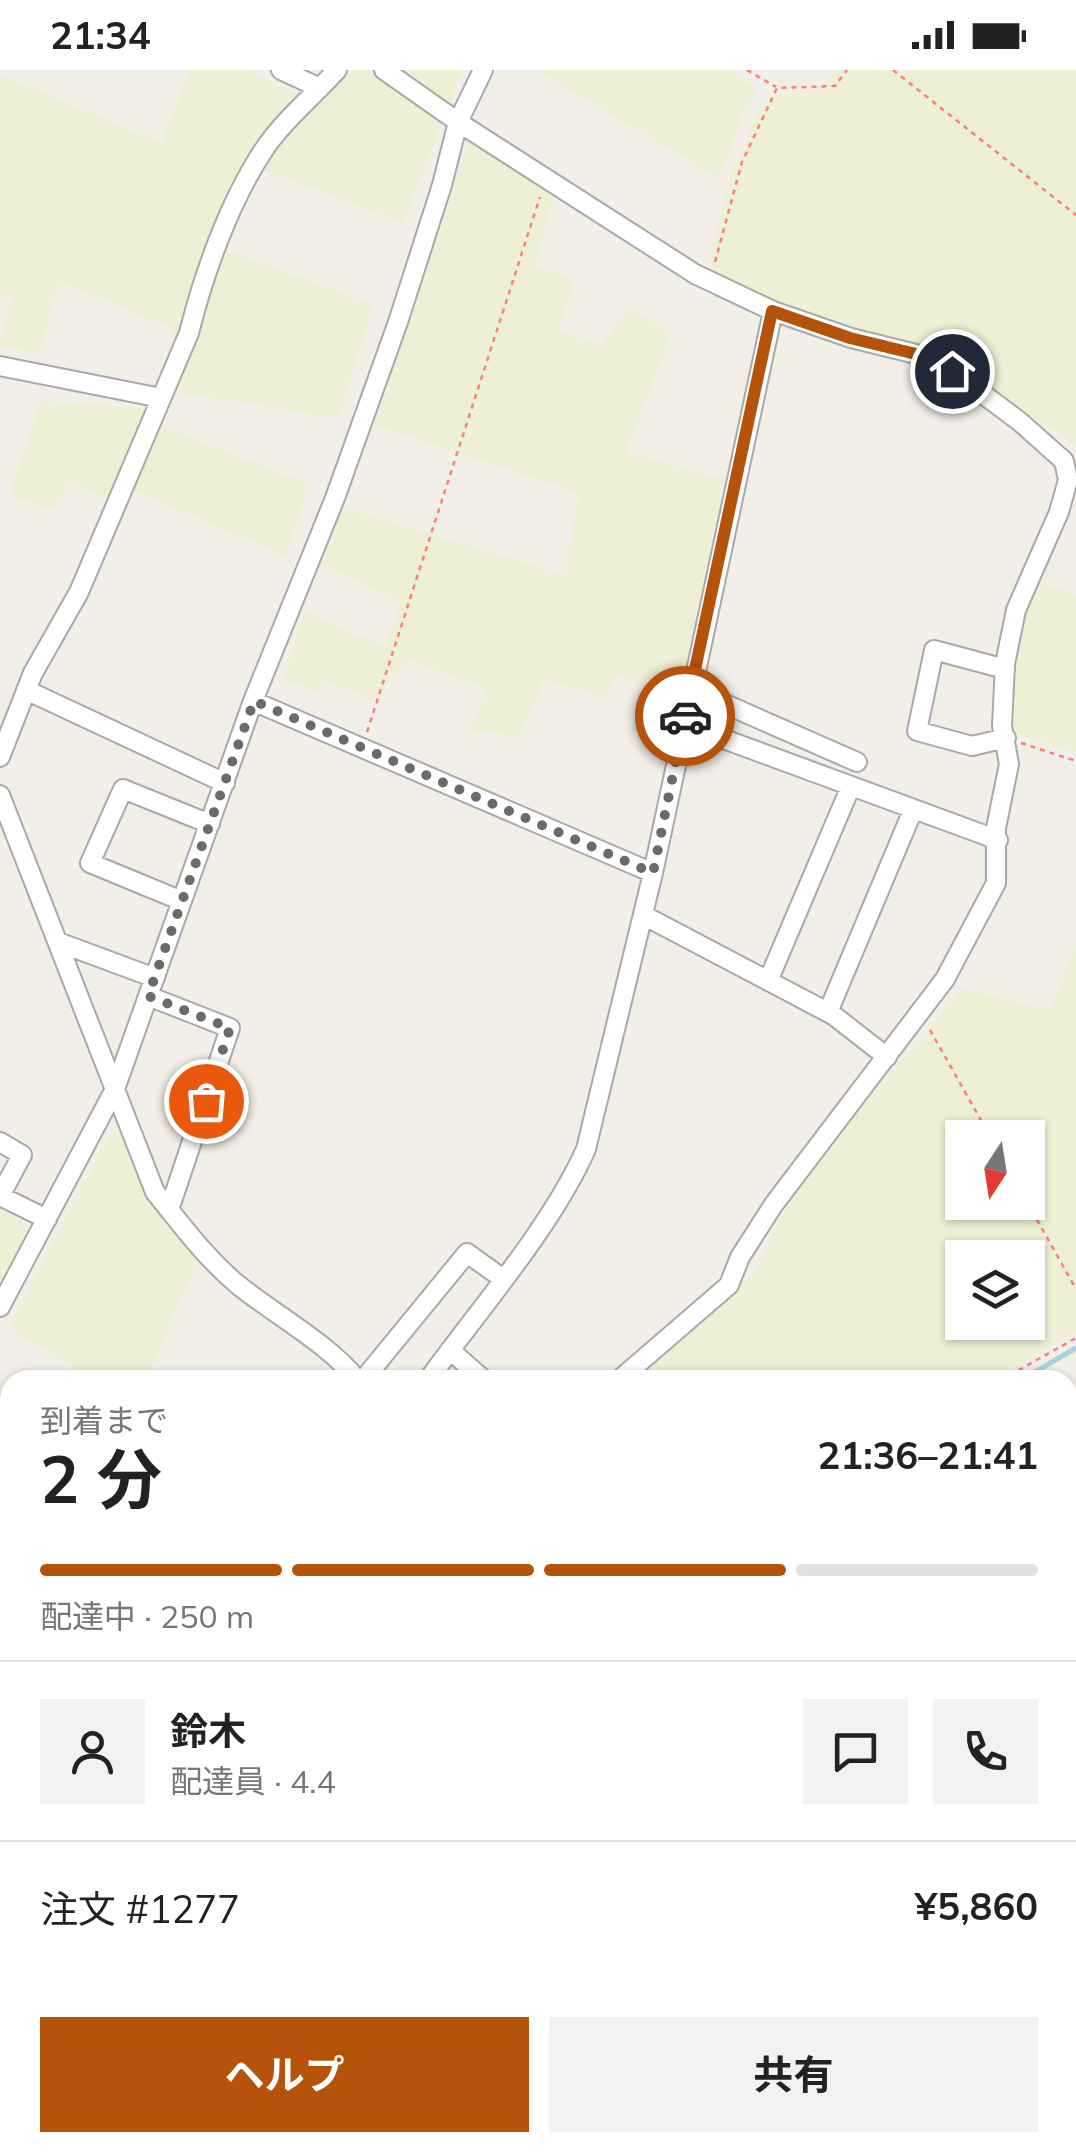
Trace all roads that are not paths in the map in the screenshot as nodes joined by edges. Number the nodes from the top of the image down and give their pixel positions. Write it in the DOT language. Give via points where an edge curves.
graph roads {
  1 [pos="281,70"];
  2 [pos="337,70"];
  3 [pos="384,70"];
  4 [pos="484,70"];
  5 [pos="320,88"];
  6 [pos="458,122"];
  7 [pos="772,311"];
  8 [pos="0,366"];
  9 [pos="162,398"];
  10 [pos="1005,669"];
  11 [pos="691,689"];
  12 [pos="26,690"];
  13 [pos="254,701"];
  14 [pos="683,724"];
  15 [pos="1006,738"];
  16 [pos="0,758"];
  17 [pos="857,762"];
  18 [pos="225,783"];
  19 [pos="850,786"];
  20 [pos="0,795"];
  21 [pos="913,810"];
  22 [pos="210,824"];
  23 [pos="998,840"];
  24 [pos="653,873"];
  25 [pos="182,901"];
  26 [pos="643,915"];
  27 [pos="58,942"];
  28 [pos="768,981"];
  29 [pos="152,987"];
  30 [pos="828,1012"];
  31 [pos="886,1056"];
  32 [pos="115,1089"];
  33 [pos="0,1142"];
  34 [pos="170,1210"];
  35 [pos="46,1219"];
  36 [pos="502,1278"];
  37 [pos="0,1307"];
  38 [pos="450,1350"];
  39 [pos="348,1370"];
  40 [pos="368,1370"];
  41 [pos="435,1370"];
  42 [pos="473,1370"];
  43 [pos="631,1370"];
  1 -- 5 [label="street"];
  2 -- 5 [label="street"];
  3 -- 6 [label="street"];
  4 -- 6 [label="street"];
  5 -- 9 [label="street" via="263,150 223,230"];
  6 -- 7 [label="street" via="710,281"];
  6 -- 13 [label="street" via="398,322"];
  7 -- 10 [label="street" via="932,360 1064,461 1068,480 1059,512 1016,610"];
  7 -- 11 [label="street"];
  8 -- 9 [label="street"];
  9 -- 12 [label="street" via="79,592"];
  10 -- 15 [label="street"];
  10 -- 15 [label="street" via="934,650 916,731 972,746"];
  11 -- 14 [label="street"];
  11 -- 17 [label="street"];
  12 -- 16 [label="street"];
  12 -- 18 [label="street"];
  13 -- 18 [label="street"];
  13 -- 24 [label="street"];
  14 -- 19 [label="street"];
  14 -- 24 [label="street"];
  15 -- 23 [label="street" via="1009,764"];
  18 -- 22 [label="street"];
  19 -- 21 [label="street"];
  19 -- 28 [label="street"];
  20 -- 27 [label="street"];
  21 -- 23 [label="street"];
  21 -- 30 [label="street"];
  22 -- 25 [label="street"];
  22 -- 25 [label="street" via="123,789 90,862"];
  23 -- 31 [label="street" via="996,882 946,979"];
  24 -- 26 [label="street"];
  25 -- 29 [label="street"];
  26 -- 28 [label="street"];
  26 -- 36 [label="street" via="586,1149"];
  27 -- 29 [label="street"];
  27 -- 32 [label="street"];
  28 -- 30 [label="street"];
  29 -- 32 [label="street"];
  29 -- 34 [label="street" via="230,1028"];
  30 -- 31 [label="street"];
  31 -- 43 [label="street" via="774,1204 729,1285"];
  32 -- 34 [label="street" via="155,1192"];
  32 -- 35 [label="street"];
  33 -- 35 [label="street" via="22,1155 0,1196"];
  34 -- 39 [label="street" via="235,1282"];
  35 -- 37 [label="street"];
  36 -- 38 [label="street"];
  36 -- 40 [label="street" via="467,1253"];
  38 -- 41 [label="street"];
  38 -- 42 [label="street"];
}
